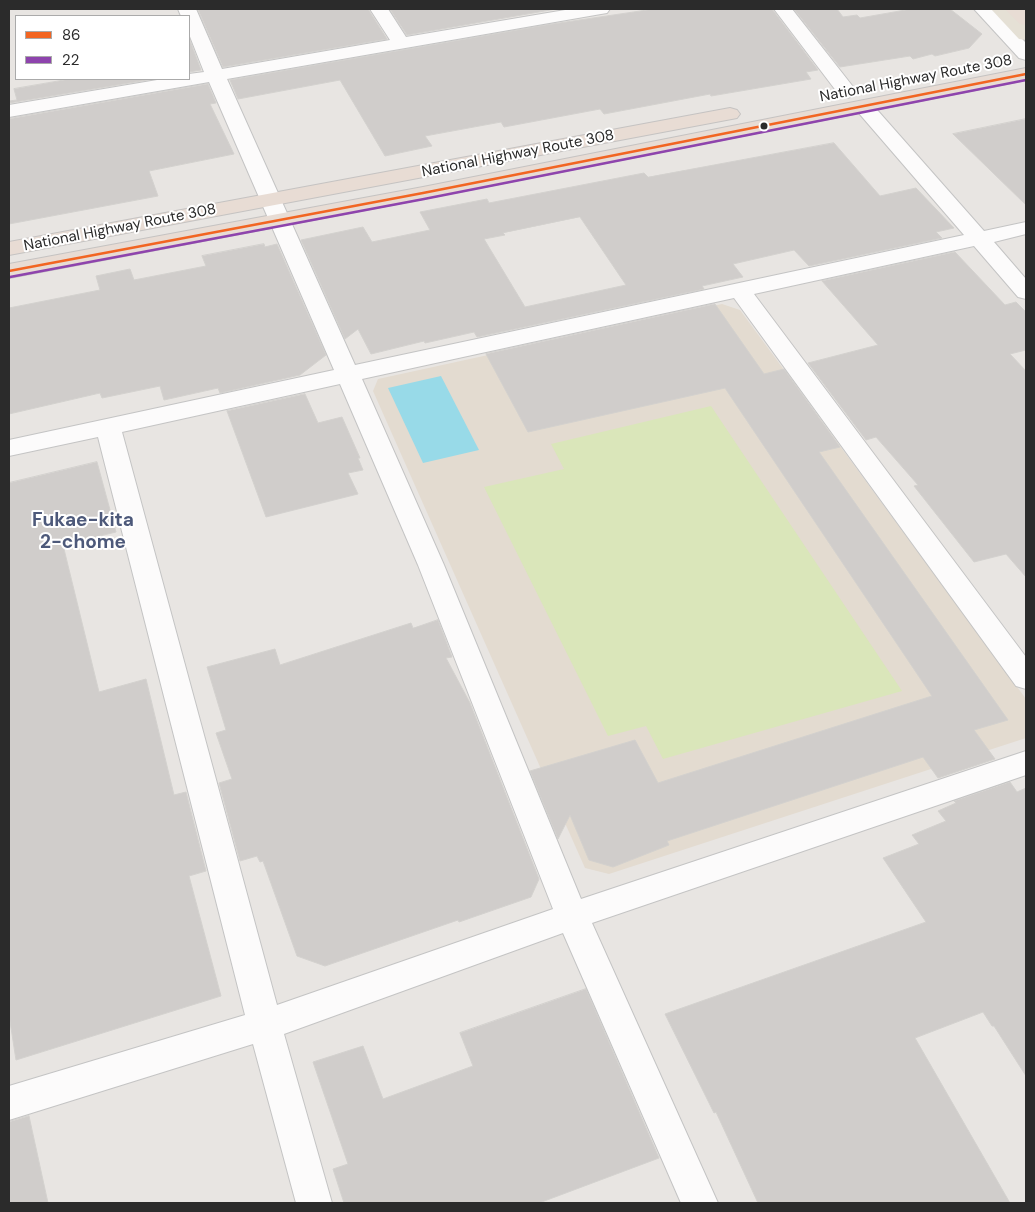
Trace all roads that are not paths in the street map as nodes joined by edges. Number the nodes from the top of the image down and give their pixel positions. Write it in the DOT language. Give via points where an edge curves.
graph roads {
  1 [pos="379,9"];
  2 [pos="601,9"];
  3 [pos="783,9"];
  4 [pos="983,9"];
  5 [pos="1000,9"];
  6 [pos="1014,9"];
  7 [pos="571,11"];
  8 [pos="190,16"];
  9 [pos="1026,20"];
  10 [pos="1026,34"];
  11 [pos="400,43"];
  12 [pos="1026,56"];
  13 [pos="216,74"];
  14 [pos="1026,74"];
  15 [pos="190,79"];
  16 [pos="182,80"];
  17 [pos="847,92"];
  18 [pos="864,107"];
  19 [pos="9,111"];
  20 [pos="273,210"];
  21 [pos="1026,228"];
  22 [pos="979,238"];
  23 [pos="9,250"];
  24 [pos="9,271"];
  25 [pos="740,290"];
  26 [pos="1026,292"];
  27 [pos="348,374"];
  28 [pos="108,426"];
  29 [pos="9,448"];
  30 [pos="1026,678"];
  31 [pos="1026,763"];
  32 [pos="572,916"];
  33 [pos="265,1025"];
  34 [pos="9,1103"];
  35 [pos="314,1203"];
  36 [pos="700,1203"];
  1 -- 11 [label="street"];
  2 -- 7 [label="street"];
  3 -- 17 [label="street"];
  4 -- 12 [label="street"];
  5 -- 10 [label="main road"];
  6 -- 9 [label="highway"];
  7 -- 11 [label="street"];
  8 -- 13 [label="street"];
  11 -- 13 [label="street"];
  12 -- 17 [label="highway, National Highway Route 308"];
  13 -- 15 [label="street"];
  13 -- 20 [label="street"];
  14 -- 18 [label="highway, National Highway Route 308"];
  16 -- 19 [label="street"];
  17 -- 20 [label="highway, National Highway Route 308"];
  18 -- 20 [label="highway, National Highway Route 308"];
  18 -- 22 [label="street"];
  20 -- 23 [label="highway, National Highway Route 308"];
  20 -- 24 [label="highway, National Highway Route 308"];
  20 -- 27 [label="street"];
  21 -- 22 [label="street"];
  22 -- 25 [label="street"];
  22 -- 26 [label="street"];
  25 -- 27 [label="street"];
  25 -- 30 [label="street"];
  27 -- 28 [label="street"];
  27 -- 32 [label="street" via="431,565"];
  28 -- 29 [label="street"];
  28 -- 33 [label="street"];
  31 -- 32 [label="street"];
  32 -- 33 [label="street"];
  32 -- 36 [label="street"];
  33 -- 34 [label="street"];
  33 -- 35 [label="street"];
}
